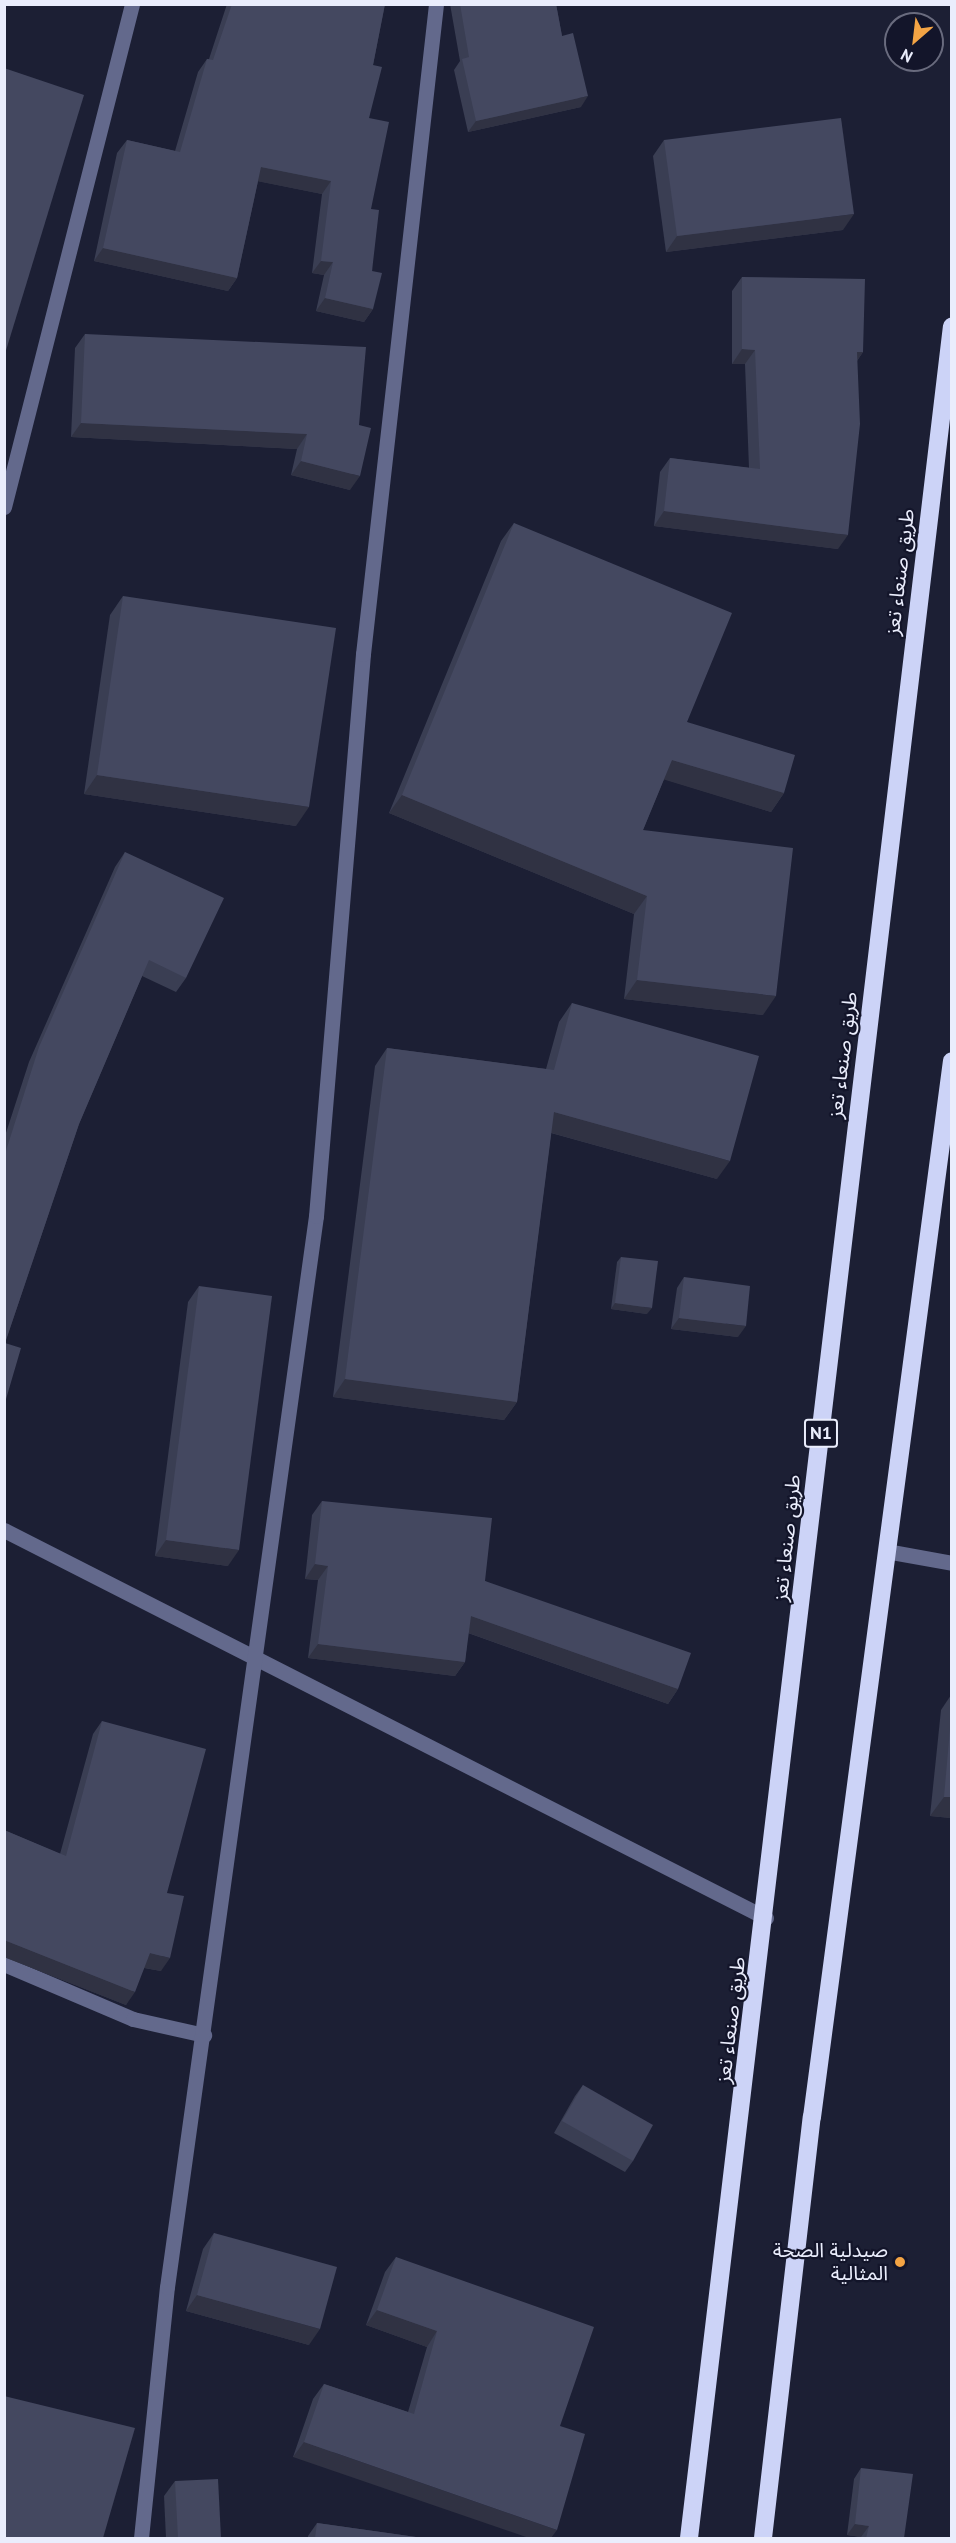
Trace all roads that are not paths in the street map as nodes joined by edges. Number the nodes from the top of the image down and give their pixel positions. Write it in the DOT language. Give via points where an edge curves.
graph roads {
  1 [pos="132,4"];
  2 [pos="436,4"];
  3 [pos="951,327"];
  4 [pos="4,507"];
  5 [pos="951,1061"];
  6 [pos="4,1530"];
  7 [pos="886,1551"];
  8 [pos="951,1563"];
  9 [pos="255,1656"];
  10 [pos="766,1918"];
  11 [pos="4,1964"];
  12 [pos="203,2037"];
  13 [pos="141,2538"];
  14 [pos="689,2538"];
  15 [pos="763,2538"];
  1 -- 4 [label="street"];
  2 -- 9 [label="street" via="363,654 316,1216"];
  3 -- 10 [label="highway, طريق صنعاء تعز / N1"];
  5 -- 7 [label="highway"];
  6 -- 9 [label="street"];
  7 -- 8 [label="street"];
  7 -- 15 [label="highway"];
  9 -- 10 [label="street"];
  9 -- 12 [label="street"];
  10 -- 14 [label="highway, طريق صنعاء تعز / N1"];
  11 -- 12 [label="street" via="134,2019"];
  12 -- 13 [label="street" via="167,2287"];
}
